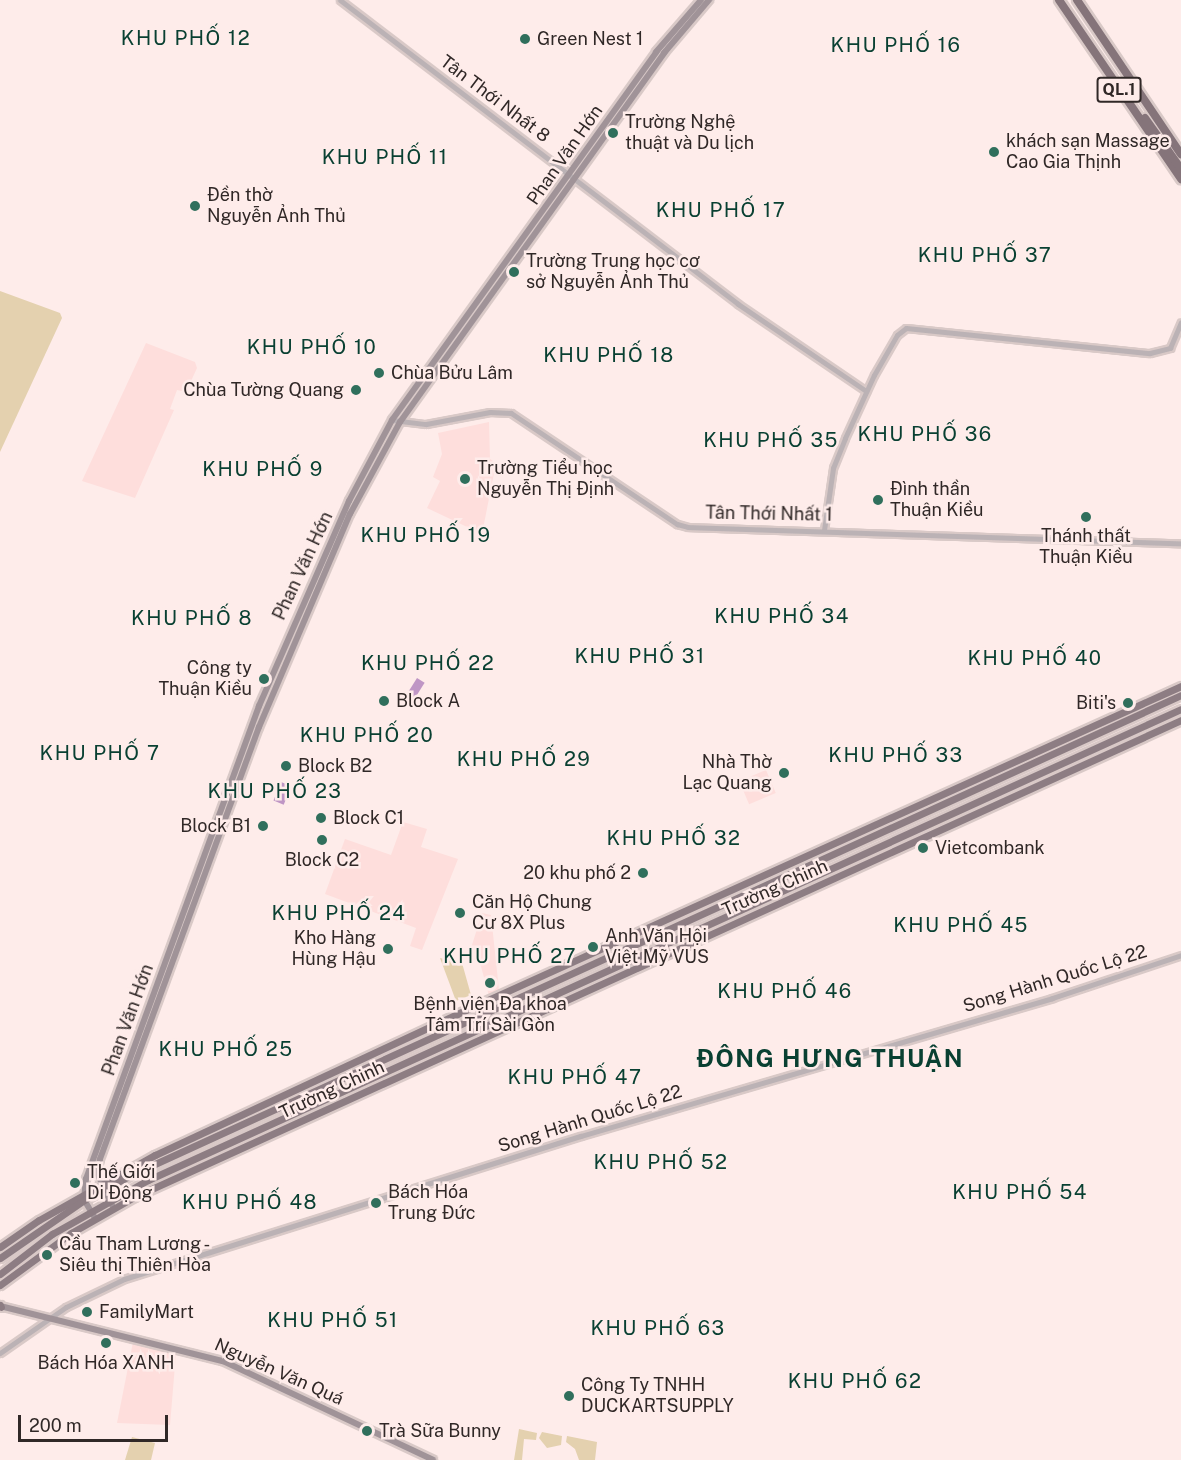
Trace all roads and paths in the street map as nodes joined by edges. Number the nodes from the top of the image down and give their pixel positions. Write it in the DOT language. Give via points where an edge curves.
graph roads {
  1 [pos="340,0"];
  2 [pos="701,0"];
  3 [pos="709,0"];
  4 [pos="1059,0"];
  5 [pos="1065,0"];
  6 [pos="1079,0"];
  7 [pos="1181,145"];
  8 [pos="1181,154"];
  9 [pos="1181,169"];
  10 [pos="572,177"];
  11 [pos="1181,179"];
  12 [pos="1181,322"];
  13 [pos="866,391"];
  14 [pos="392,420"];
  15 [pos="400,422"];
  16 [pos="824,530"];
  17 [pos="1181,543"];
  18 [pos="1181,687"];
  19 [pos="1181,695"];
  20 [pos="1181,709"];
  21 [pos="1181,720"];
  22 [pos="821,850"];
  23 [pos="824,858"];
  24 [pos="829,869"];
  25 [pos="833,878"];
  26 [pos="1181,955"];
  27 [pos="138,1045"];
  28 [pos="101,1187"];
  29 [pos="84,1197"];
  30 [pos="109,1200"];
  31 [pos="114,1208"];
  32 [pos="90,1210"];
  33 [pos="95,1218"];
  34 [pos="41,1223"];
  35 [pos="0,1247"];
  36 [pos="0,1258"];
  37 [pos="0,1274"];
  38 [pos="0,1285"];
  39 [pos="0,1306"];
  40 [pos="48,1318"];
  41 [pos="0,1353"];
  42 [pos="434,1460"];
  1 -- 10 [label="street, Tân Thới Nhất 8"];
  2 -- 10 [label="main road, Phan Văn Hớn" via="656,52"];
  3 -- 10 [label="main road, Phan Văn Hớn" via="664,53"];
  4 -- 11 [label="highway, QL.1"];
  5 -- 9 [label="highway, QL.1"];
  6 -- 7 [label="highway, QL.1"];
  6 -- 8 [label="highway, QL.1"];
  10 -- 13 [label="street, Tân Thới Nhất 8" via="738,304"];
  10 -- 14 [label="main road, Phan Văn Hớn"];
  10 -- 15 [label="main road, Phan Văn Hớn"];
  12 -- 13 [label="street" via="1165,352 906,328 897,335"];
  13 -- 16 [label="street" via="833,468"];
  14 -- 15 [label="street, Tân Thới Nhất 1"];
  14 -- 27 [label="main road, Phan Văn Hớn" via="349,501 285,642"];
  15 -- 16 [label="street, Tân Thới Nhất 1" via="426,424 490,412 511,413 677,524"];
  15 -- 27 [label="main road, Phan Văn Hớn" via="350,514 300,624"];
  16 -- 17 [label="street, Tân Thới Nhất 1"];
  18 -- 22 [label="main road, Trường Chinh"];
  19 -- 23 [label="main road, Trường Chinh"];
  20 -- 24 [label="main road, Trường Chinh"];
  21 -- 25 [label="main road, Trường Chinh"];
  22 -- 23 [label="main road"];
  22 -- 28 [label="main road, Trường Chinh" via="457,1014"];
  23 -- 24 [label="main road"];
  23 -- 28 [label="main road, Trường Chinh"];
  24 -- 25 [label="main road"];
  24 -- 30 [label="main road, Trường Chinh"];
  25 -- 31 [label="main road, Trường Chinh"];
  26 -- 40 [label="street, Song Hành Quốc Lộ 22" via="1052,998 581,1136 236,1243 124,1279"];
  27 -- 28 [label="main road, Phan Văn Hớn" via="97,1168"];
  27 -- 29 [label="main road, Phan Văn Hớn"];
  28 -- 29 [label="main road, Trường Chinh"];
  28 -- 30 [label="main road"];
  29 -- 32 [label="main road"];
  29 -- 34 [label="main road, Trường Chinh"];
  30 -- 31 [label="main road"];
  30 -- 32 [label="main road, Trường Chinh"];
  31 -- 33 [label="main road, Trường Chinh"];
  32 -- 33 [label="main road"];
  32 -- 37 [label="main road, Trường Chinh"];
  33 -- 38 [label="main road, Trường Chinh"];
  34 -- 35 [label="main road, Trường Chinh"];
  34 -- 36 [label="main road, Trường Chinh"];
  39 -- 40 [label="main road, Nguyễn Văn Quá"];
  40 -- 41 [label="street"];
  40 -- 42 [label="main road, Nguyễn Văn Quá" via="223,1361"];
}
